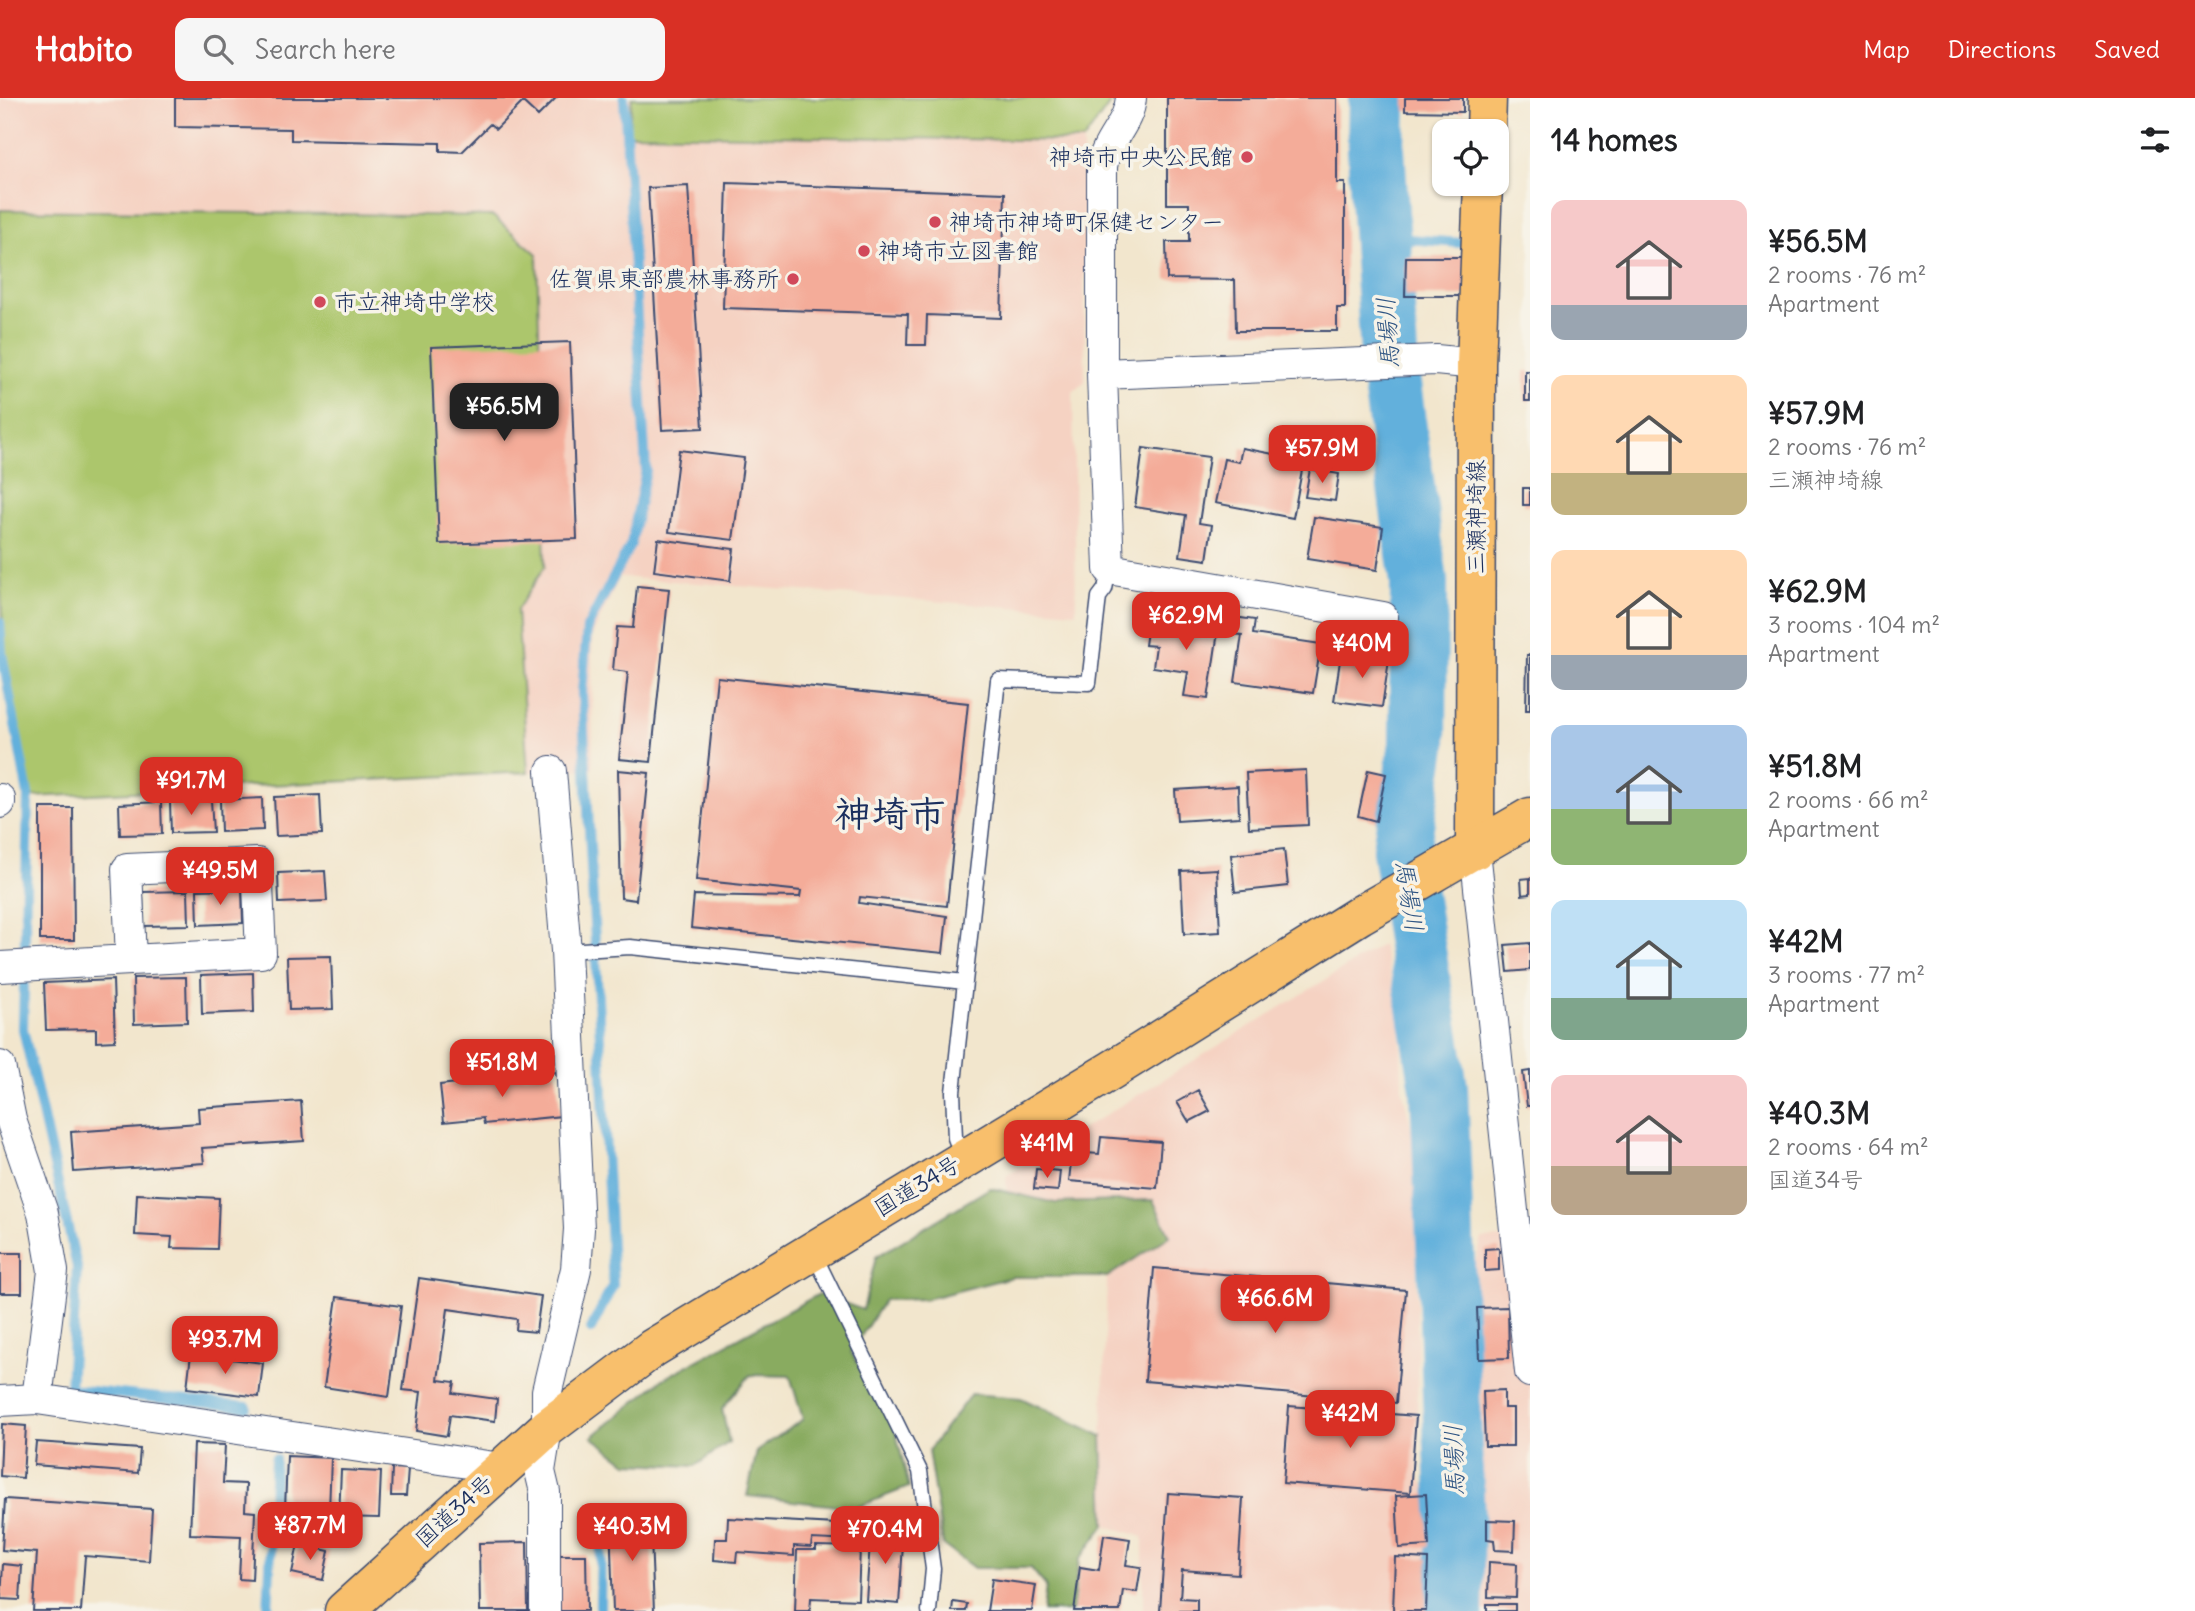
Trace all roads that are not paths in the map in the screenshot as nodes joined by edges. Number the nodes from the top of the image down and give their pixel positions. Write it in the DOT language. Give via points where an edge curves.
graph roads {
  1 [pos="1131,98"];
  2 [pos="1487,98"];
  3 [pos="1486,119"];
  4 [pos="1483,196"];
  5 [pos="1476,363"];
  6 [pos="1102,374"];
  7 [pos="1109,569"];
  8 [pos="1383,617"];
  9 [pos="551,771"];
  10 [pos="1530,817"];
  11 [pos="1459,858"];
  12 [pos="566,951"];
  13 [pos="131,959"];
  14 [pos="16,966"];
  15 [pos="965,982"];
  16 [pos="0,1066"];
  17 [pos="963,1159"];
  18 [pos="812,1250"];
  19 [pos="1530,1372"];
  20 [pos="37,1399"];
  21 [pos="0,1401"];
  22 [pos="547,1428"];
  23 [pos="501,1468"];
  24 [pos="344,1611"];
  25 [pos="545,1611"];
  26 [pos="929,1611"];
  1 -- 6 [label="street" via="1127,118 1105,150 1102,166"];
  2 -- 3 [label="main road"];
  4 -- 5 [label="main road, 三瀬神埼線"];
  5 -- 6 [label="street" via="1415,361"];
  5 -- 11 [label="main road, 三瀬神埼線"];
  6 -- 7 [label="street"];
  7 -- 8 [label="street"];
  7 -- 15 [label="lane" via="1105,589 1098,597 1089,683 998,680"];
  9 -- 12 [label="street"];
  10 -- 11 [label="main road, 国道34号"];
  11 -- 17 [label="main road, 国道34号"];
  11 -- 19 [label="street"];
  12 -- 15 [label="lane" via="630,947"];
  12 -- 22 [label="street" via="579,1229 576,1269 547,1391"];
  13 -- 13 [label="street" via="261,953 257,863 127,869"];
  13 -- 14 [label="street"];
  15 -- 17 [label="lane" via="953,1093 955,1138"];
  16 -- 20 [label="street" via="11,1120 43,1213 53,1270"];
  17 -- 18 [label="main road, 国道34号"];
  18 -- 22 [label="main road, 国道34号" via="653,1348"];
  18 -- 26 [label="lane" via="920,1471 933,1569"];
  20 -- 21 [label="street"];
  20 -- 23 [label="street"];
  22 -- 23 [label="main road, 国道34号"];
  22 -- 25 [label="street" via="540,1471 545,1492"];
  23 -- 24 [label="main road, 国道34号"];
}
